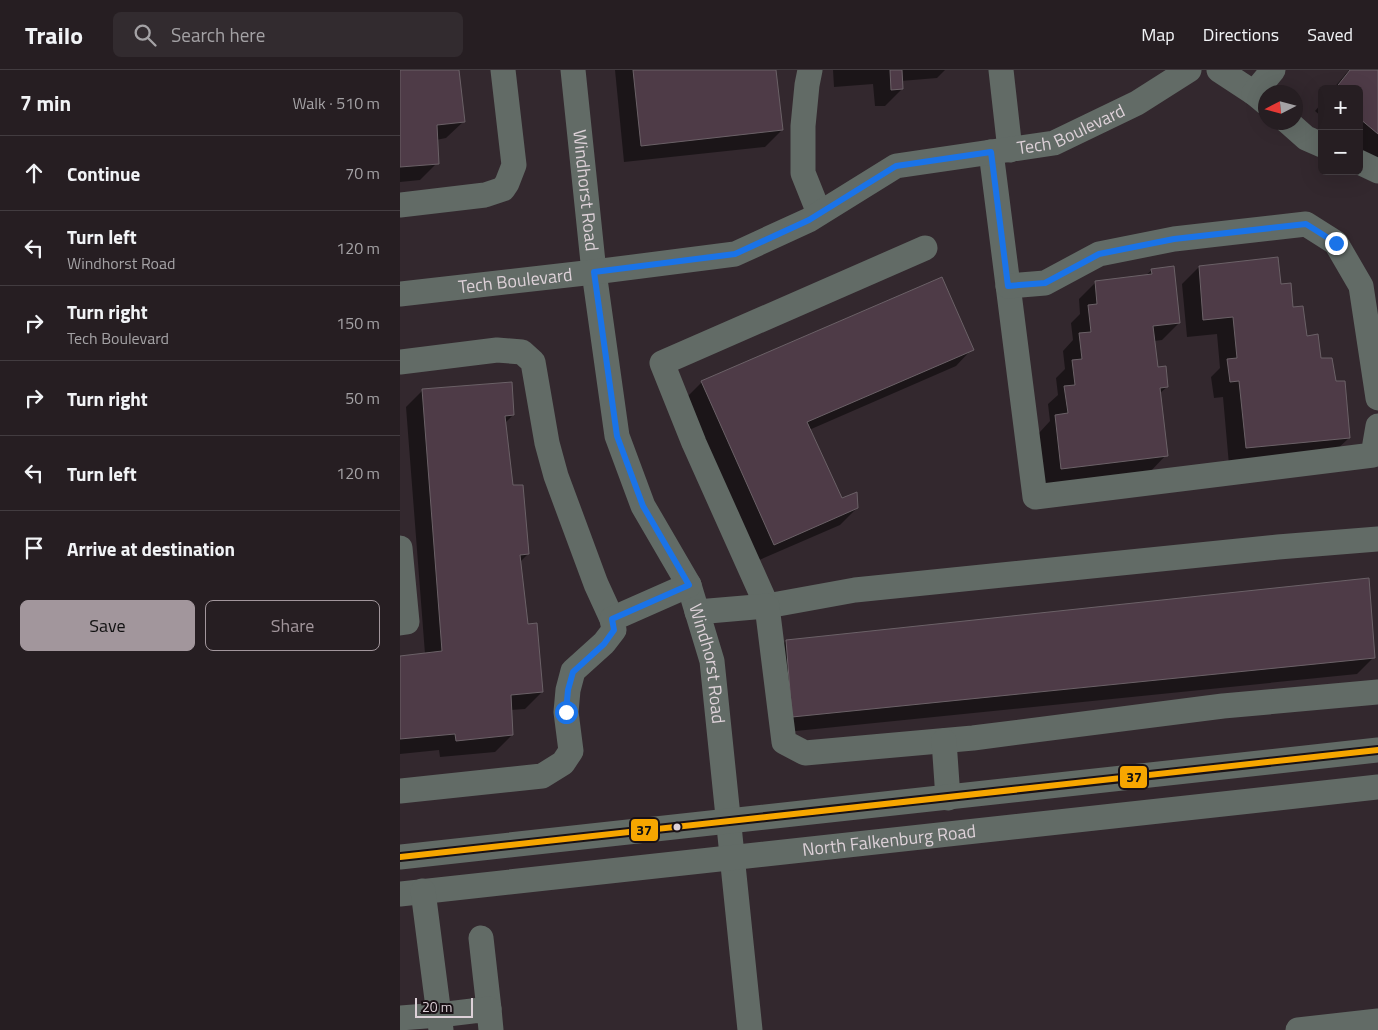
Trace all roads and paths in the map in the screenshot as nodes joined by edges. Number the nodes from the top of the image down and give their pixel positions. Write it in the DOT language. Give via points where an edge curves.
graph roads {
  1 [pos="503,70"];
  2 [pos="573,70"];
  3 [pos="810,70"];
  4 [pos="1001,70"];
  5 [pos="1190,70"];
  6 [pos="1219,70"];
  7 [pos="1273,70"];
  8 [pos="1266,85"];
  9 [pos="1258,97"];
  10 [pos="1297,130"];
  11 [pos="1318,143"];
  12 [pos="1000,151"];
  13 [pos="1363,164"];
  14 [pos="1378,171"];
  15 [pos="400,204"];
  16 [pos="819,213"];
  17 [pos="925,248"];
  18 [pos="594,272"];
  19 [pos="1008,286"];
  20 [pos="400,294"];
  21 [pos="400,362"];
  22 [pos="1378,398"];
  23 [pos="1378,426"];
  24 [pos="1378,540"];
  25 [pos="401,558"];
  26 [pos="689,585"];
  27 [pos="767,606"];
  28 [pos="697,612"];
  29 [pos="612,619"];
  30 [pos="400,623"];
  31 [pos="1378,692"];
  32 [pos="944,741"];
  33 [pos="1378,750"];
  34 [pos="1378,787"];
  35 [pos="400,791"];
  36 [pos="948,798"];
  37 [pos="728,822"];
  38 [pos="400,857"];
  39 [pos="731,857"];
  40 [pos="412,893"];
  41 [pos="481,938"];
  42 [pos="400,1018"];
  43 [pos="490,1020"];
  44 [pos="1378,1021"];
  45 [pos="440,1022"];
  46 [pos="750,1030"];
  47 [pos="1298,1030"];
  1 -- 15 [label="street" via="514,166 507,184 503,189 485,195"];
  2 -- 18 [label="street, Windhorst Road"];
  3 -- 16 [label="street" via="806,85 803,173"];
  4 -- 12 [label="street"];
  5 -- 12 [label="street, Tech Boulevard" via="1137,103 1054,143"];
  6 -- 9 [label="street"];
  7 -- 8 [label="street"];
  10 -- 11 [label="street"];
  12 -- 16 [label="street, Tech Boulevard" via="896,166"];
  12 -- 19 [label="street"];
  13 -- 14 [label="street"];
  16 -- 18 [label="street, Tech Boulevard" via="735,254"];
  17 -- 27 [label="street" via="662,363"];
  18 -- 20 [label="street, Tech Boulevard"];
  18 -- 26 [label="street, Windhorst Road" via="617,436 643,506"];
  19 -- 22 [label="street" via="1045,283 1099,254 1174,239 1306,224 1336,243 1361,286"];
  19 -- 23 [label="street" via="1035,497 1373,454"];
  21 -- 29 [label="street" via="498,350 522,352 533,362 556,476"];
  24 -- 27 [label="street" via="1278,547 856,590"];
  25 -- 30 [label="street" via="408,622"];
  26 -- 28 [label="street, Windhorst Road"];
  26 -- 29 [label="street"];
  27 -- 28 [label="street"];
  27 -- 32 [label="street" via="784,742 805,753"];
  28 -- 37 [label="street, Windhorst Road" via="712,662"];
  29 -- 35 [label="street" via="614,630 604,644 573,672 566,712 571,751 563,763 542,776"];
  31 -- 32 [label="street" via="1223,706"];
  32 -- 36 [label="street"];
  33 -- 36 [label="street, North Falkenburg Road"];
  34 -- 39 [label="street, North Falkenburg Road"];
  36 -- 37 [label="street, North Falkenburg Road"];
  37 -- 38 [label="street, North Falkenburg Road"];
  37 -- 39 [label="street, Windhorst Road"];
  39 -- 40 [label="street, North Falkenburg Road"];
  39 -- 46 [label="street, Windhorst Road"];
  40 -- 45 [label="street"];
  41 -- 43 [label="street"];
  42 -- 45 [label="street"];
  43 -- 45 [label="street"];
  44 -- 47 [label="street"];
}
